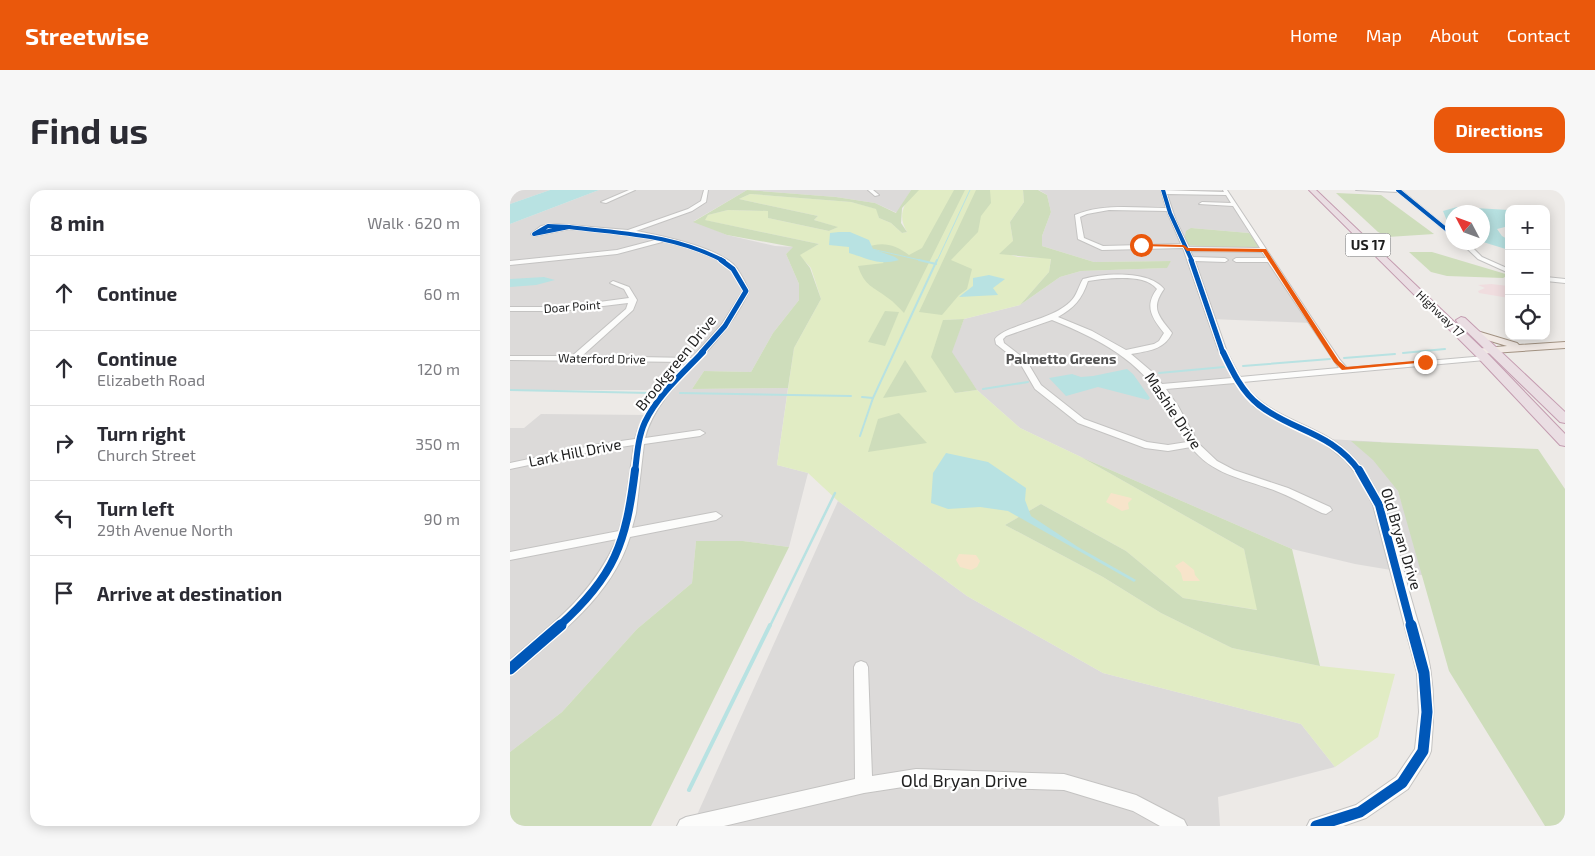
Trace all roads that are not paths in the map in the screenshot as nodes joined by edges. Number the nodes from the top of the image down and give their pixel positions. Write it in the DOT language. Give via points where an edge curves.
graph roads {
  1 [pos="633,190"];
  2 [pos="706,190"];
  3 [pos="870,190"];
  4 [pos="1312,190"];
  5 [pos="1323,190"];
  6 [pos="1358,190"];
  7 [pos="1399,190"];
  8 [pos="1164,192"];
  9 [pos="1227,192"];
  10 [pos="877,195"];
  11 [pos="604,202"];
  12 [pos="1202,204"];
  13 [pos="1235,205"];
  14 [pos="1170,210"];
  15 [pos="569,227"];
  16 [pos="1445,228"];
  17 [pos="629,232"];
  18 [pos="664,240"];
  19 [pos="1185,248"];
  20 [pos="539,250"];
  21 [pos="1264,250"];
  22 [pos="1472,250"];
  23 [pos="1190,259"];
  24 [pos="529,260"];
  25 [pos="1225,260"];
  26 [pos="1236,260"];
  27 [pos="1270,260"];
  28 [pos="510,263"];
  29 [pos="1505,269"];
  30 [pos="1408,270"];
  31 [pos="1550,279"];
  32 [pos="1564,281"];
  33 [pos="613,283"];
  34 [pos="1430,290"];
  35 [pos="633,300"];
  36 [pos="510,309"];
  37 [pos="1051,317"];
  38 [pos="1477,334"];
  39 [pos="1565,345"];
  40 [pos="1539,348"];
  41 [pos="1565,351"];
  42 [pos="1127,352"];
  43 [pos="1490,354"];
  44 [pos="510,358"];
  45 [pos="575,358"];
  46 [pos="694,360"];
  47 [pos="1337,362"];
  48 [pos="1344,369"];
  49 [pos="1235,375"];
  50 [pos="1156,384"];
  51 [pos="1565,419"];
  52 [pos="700,433"];
  53 [pos="640,442"];
  54 [pos="1565,442"];
  55 [pos="1192,444"];
  56 [pos="510,466"];
  57 [pos="1326,510"];
  58 [pos="716,516"];
  59 [pos="624,533"];
  60 [pos="510,556"];
  61 [pos="861,667"];
  62 [pos="510,669"];
  63 [pos="864,785"];
  64 [pos="686,826"];
  65 [pos="1178,826"];
  66 [pos="1316,826"];
  1 -- 11 [label="street"];
  2 -- 17 [label="street" via="703,202 690,210"];
  3 -- 10 [label="street"];
  4 -- 43 [label="highway, Highway 17 / US 17"];
  5 -- 30 [label="highway, US 17"];
  6 -- 7 [label="street"];
  7 -- 16 [label="street"];
  8 -- 9 [label="street"];
  8 -- 14 [label="street, Old Bryan Drive"];
  9 -- 13 [label="street"];
  12 -- 13 [label="street"];
  13 -- 21 [label="street"];
  14 -- 19 [label="street, Old Bryan Drive"];
  14 -- 19 [label="street" via="1102,210 1077,216 1081,236 1093,245"];
  15 -- 15 [label="street, Brookgreen Drive" via="545,233 534,234 546,227"];
  15 -- 17 [label="street, Brookgreen Drive"];
  17 -- 18 [label="street, Brookgreen Drive"];
  18 -- 24 [label="street" via="609,253"];
  18 -- 46 [label="street, Brookgreen Drive" via="698,250 728,264 739,275 746,292 737,310"];
  19 -- 21 [label="street"];
  19 -- 23 [label="street, Old Bryan Drive"];
  20 -- 24 [label="street"];
  21 -- 27 [label="street"];
  22 -- 29 [label="street" via="1480,258"];
  23 -- 25 [label="street"];
  23 -- 49 [label="street, Old Bryan Drive"];
  24 -- 28 [label="street"];
  26 -- 27 [label="street"];
  27 -- 47 [label="street"];
  31 -- 32 [label="street"];
  33 -- 35 [label="street" via="627,288"];
  34 -- 38 [label="highway, Highway 17 / US 17"];
  35 -- 36 [label="street, Doar Point" via="562,309"];
  35 -- 45 [label="street" via="629,310"];
  37 -- 42 [label="street, Mashie Drive" via="1090,332"];
  37 -- 42 [label="street" via="1077,299 1090,278 1154,281 1161,289 1151,304 1153,313 1168,333 1166,340 1159,345"];
  37 -- 55 [label="street" via="1003,334 999,339 1000,344 1023,362 1038,387 1081,421 1114,435 1168,448"];
  38 -- 40 [label="main road" via="1508,344"];
  38 -- 43 [label="highway, Highway 17 / US 17"];
  39 -- 40 [label="main road"];
  40 -- 43 [label="main road"];
  41 -- 43 [label="main road"];
  42 -- 50 [label="street, Mashie Drive"];
  43 -- 47 [label="street"];
  43 -- 48 [label="street"];
  43 -- 51 [label="highway, Highway 17 / US 17"];
  43 -- 54 [label="highway, Highway 17 / US 17"];
  44 -- 45 [label="street, Waterford Drive"];
  45 -- 46 [label="street, Waterford Drive"];
  46 -- 53 [label="street, Brookgreen Drive" via="653,409 645,422"];
  47 -- 48 [label="street"];
  47 -- 49 [label="street"];
  48 -- 49 [label="street"];
  49 -- 50 [label="street"];
  49 -- 66 [label="street, Old Bryan Drive" via="1258,405 1328,439 1368,479 1379,505 1424,673 1427,712 1422,750 1402,783 1360,812"];
  50 -- 55 [label="street, Mashie Drive" via="1181,418"];
  52 -- 53 [label="street, Lark Hill Drive"];
  53 -- 56 [label="street, Lark Hill Drive"];
  53 -- 59 [label="street, Brookgreen Drive"];
  55 -- 57 [label="street, Mashie Drive" via="1206,458 1226,470 1279,488"];
  58 -- 59 [label="street"];
  59 -- 60 [label="street"];
  59 -- 62 [label="street, Brookgreen Drive" via="618,555 590,598"];
  61 -- 63 [label="street"];
  63 -- 64 [label="street, Old Bryan Drive"];
  63 -- 65 [label="street, Old Bryan Drive" via="916,777 1064,782 1136,804"];
}
